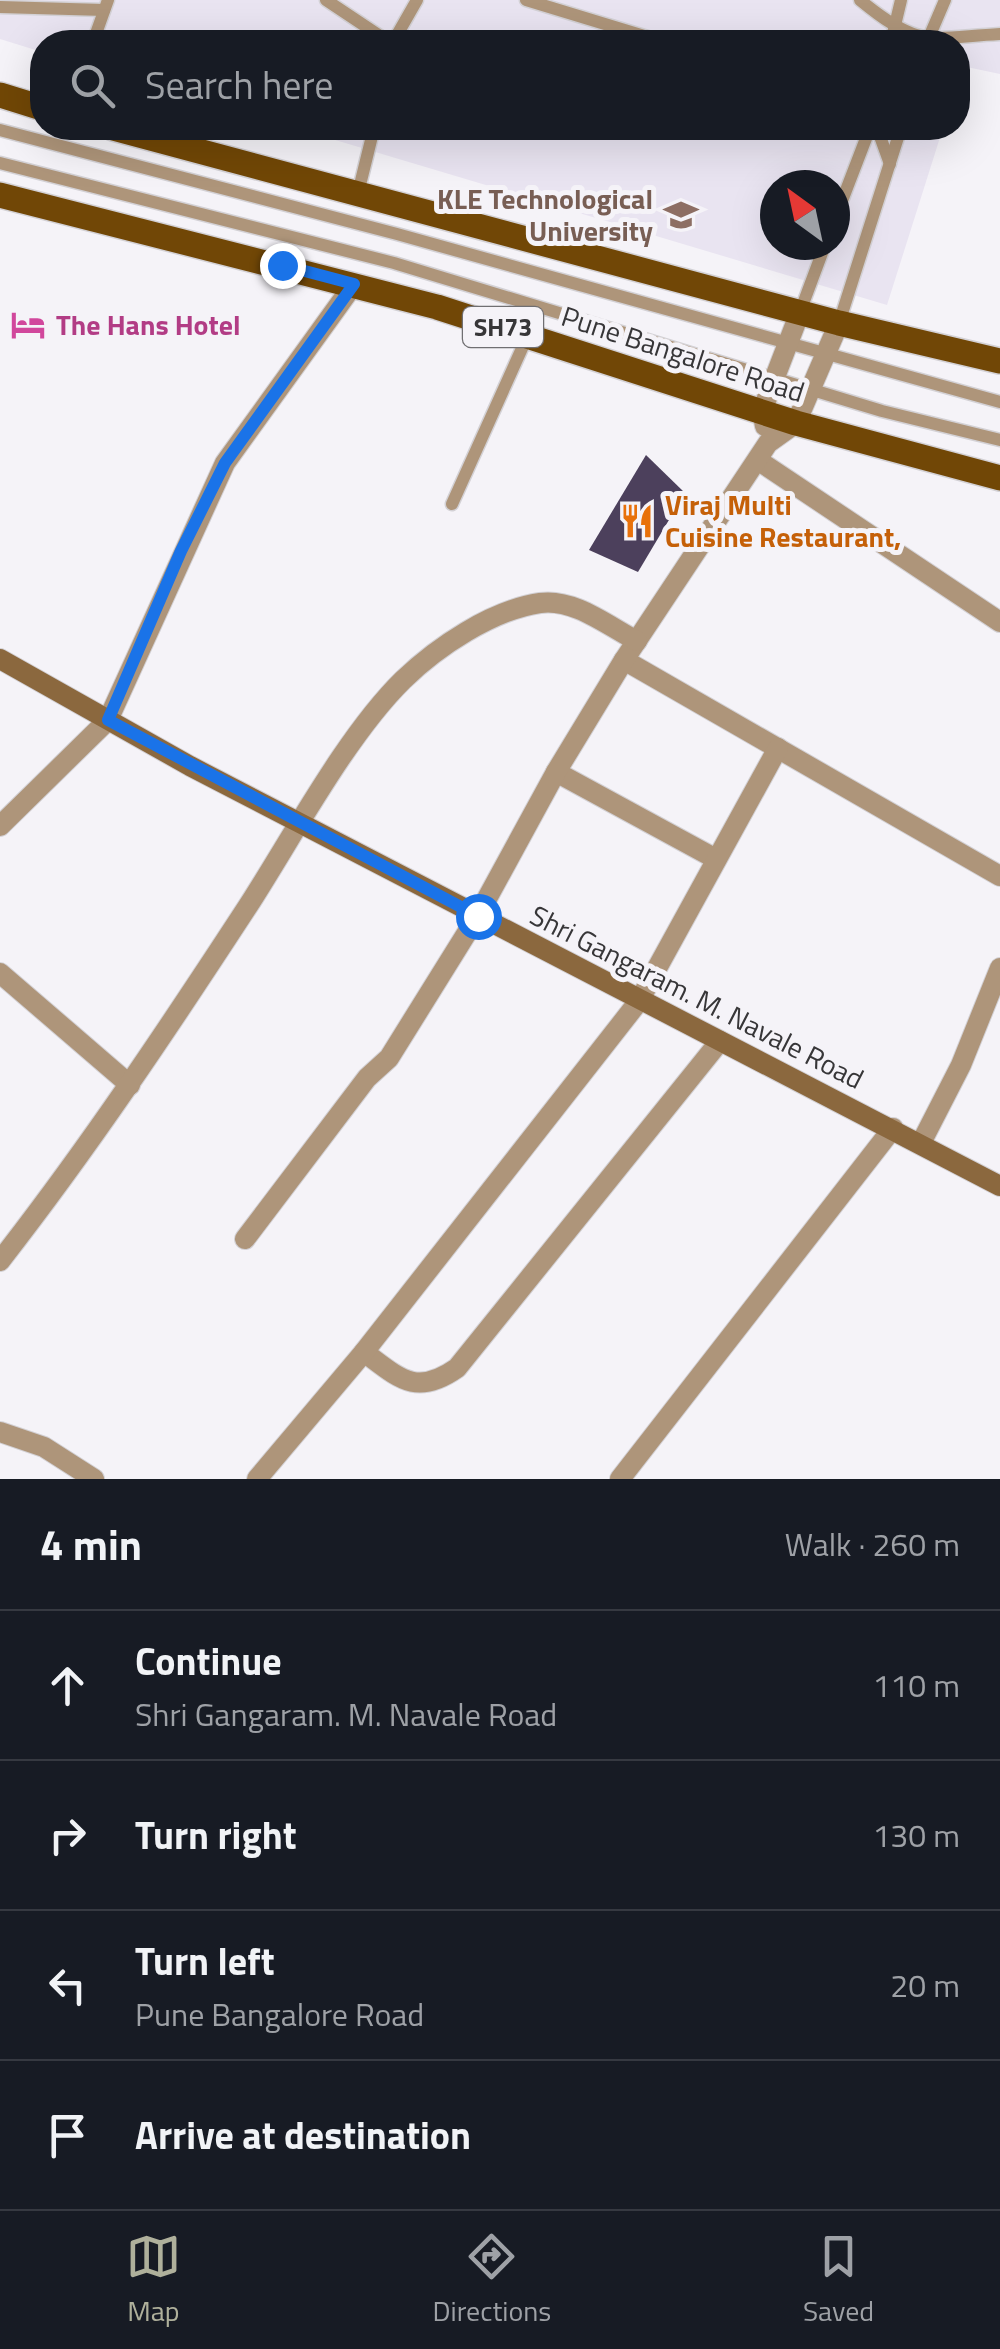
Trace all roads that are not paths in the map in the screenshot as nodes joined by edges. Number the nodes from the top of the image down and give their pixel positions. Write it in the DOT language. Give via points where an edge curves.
graph roads {
  1 [pos="326,0"];
  2 [pos="417,0"];
  3 [pos="526,0"];
  4 [pos="860,0"];
  5 [pos="900,0"];
  6 [pos="945,0"];
  7 [pos="106,5"];
  8 [pos="0,7"];
  9 [pos="97,30"];
  10 [pos="372,30"];
  11 [pos="398,30"];
  12 [pos="625,30"];
  13 [pos="888,30"];
  14 [pos="894,30"];
  15 [pos="931,30"];
  16 [pos="1000,34"];
  17 [pos="970,37"];
  18 [pos="0,95"];
  19 [pos="30,104"];
  20 [pos="0,130"];
  21 [pos="30,138"];
  22 [pos="38,140"];
  23 [pos="159,140"];
  24 [pos="371,140"];
  25 [pos="869,140"];
  26 [pos="879,140"];
  27 [pos="897,140"];
  28 [pos="0,163"];
  29 [pos="890,164"];
  30 [pos="850,184"];
  31 [pos="358,192"];
  32 [pos="0,195"];
  33 [pos="819,260"];
  34 [pos="354,284"];
  35 [pos="800,312"];
  36 [pos="839,324"];
  37 [pos="528,335"];
  38 [pos="788,343"];
  39 [pos="825,356"];
  40 [pos="1000,360"];
  41 [pos="774,378"];
  42 [pos="810,389"];
  43 [pos="1000,402"];
  44 [pos="762,411"];
  45 [pos="796,423"];
  46 [pos="1000,440"];
  47 [pos="763,452"];
  48 [pos="1000,478"];
  49 [pos="452,504"];
  50 [pos="1000,622"];
  51 [pos="637,641"];
  52 [pos="0,659"];
  53 [pos="624,660"];
  54 [pos="108,720"];
  55 [pos="778,748"];
  56 [pos="556,772"];
  57 [pos="300,822"];
  58 [pos="0,826"];
  59 [pos="716,860"];
  60 [pos="1000,876"];
  61 [pos="478,916"];
  62 [pos="1000,968"];
  63 [pos="0,973"];
  64 [pos="639,1001"];
  65 [pos="720,1041"];
  66 [pos="130,1085"];
  67 [pos="893,1128"];
  68 [pos="921,1143"];
  69 [pos="1000,1186"];
  70 [pos="245,1238"];
  71 [pos="0,1260"];
  72 [pos="364,1352"];
  73 [pos="0,1432"];
  74 [pos="94,1479"];
  75 [pos="257,1479"];
  76 [pos="620,1479"];
  1 -- 10 [label="lane"];
  2 -- 11 [label="lane"];
  3 -- 12 [label="lane"];
  4 -- 13 [label="lane"];
  5 -- 14 [label="lane"];
  6 -- 15 [label="lane"];
  7 -- 8 [label="lane"];
  7 -- 9 [label="lane"];
  16 -- 17 [label="lane"];
  18 -- 19 [label="main road"];
  20 -- 21 [label="lane"];
  22 -- 38 [label="lane"];
  23 -- 31 [label="main road"];
  24 -- 31 [label="lane"];
  25 -- 30 [label="lane"];
  26 -- 29 [label="lane"];
  27 -- 29 [label="lane"];
  28 -- 41 [label="lane" via="394,263"];
  29 -- 36 [label="lane"];
  31 -- 35 [label="main road"];
  32 -- 34 [label="main road, Pune Bangalore Road / SH73"];
  33 -- 35 [label="lane"];
  34 -- 37 [label="main road, Pune Bangalore Road / SH73"];
  34 -- 54 [label="street" via="225,463"];
  35 -- 36 [label="main road"];
  35 -- 38 [label="street"];
  36 -- 39 [label="street"];
  36 -- 40 [label="main road"];
  37 -- 44 [label="main road, Pune Bangalore Road / SH73"];
  37 -- 49 [label="lane"];
  38 -- 39 [label="lane"];
  38 -- 41 [label="street"];
  39 -- 42 [label="street"];
  39 -- 43 [label="lane"];
  41 -- 42 [label="lane"];
  41 -- 44 [label="street"];
  42 -- 45 [label="street"];
  42 -- 46 [label="lane"];
  44 -- 45 [label="main road, Pune Bangalore Road / SH73"];
  44 -- 47 [label="street"];
  45 -- 47 [label="street"];
  45 -- 48 [label="main road, Pune Bangalore Road / SH73"];
  47 -- 50 [label="street"];
  47 -- 51 [label="street"];
  51 -- 53 [label="street"];
  51 -- 57 [label="street" via="564,603 543,602 496,617 402,682"];
  52 -- 54 [label="main road, Shri Gangaram. M. Navale Road"];
  53 -- 55 [label="street"];
  53 -- 56 [label="street"];
  54 -- 57 [label="main road, Shri Gangaram. M. Navale Road"];
  54 -- 58 [label="street"];
  55 -- 59 [label="street"];
  55 -- 60 [label="street"];
  56 -- 59 [label="street"];
  56 -- 61 [label="street"];
  57 -- 61 [label="main road, Shri Gangaram. M. Navale Road"];
  57 -- 66 [label="street"];
  59 -- 64 [label="street"];
  61 -- 64 [label="main road, Shri Gangaram. M. Navale Road"];
  61 -- 70 [label="street" via="389,1058"];
  62 -- 68 [label="street" via="962,1065"];
  63 -- 66 [label="street"];
  64 -- 65 [label="main road, Shri Gangaram. M. Navale Road"];
  64 -- 72 [label="street"];
  65 -- 67 [label="main road, Shri Gangaram. M. Navale Road"];
  65 -- 72 [label="street" via="457,1368 438,1381 414,1384"];
  66 -- 71 [label="street"];
  67 -- 68 [label="main road, Shri Gangaram. M. Navale Road"];
  67 -- 76 [label="street"];
  68 -- 69 [label="main road, Shri Gangaram. M. Navale Road"];
  72 -- 75 [label="street"];
  73 -- 74 [label="street" via="44,1447"];
}
